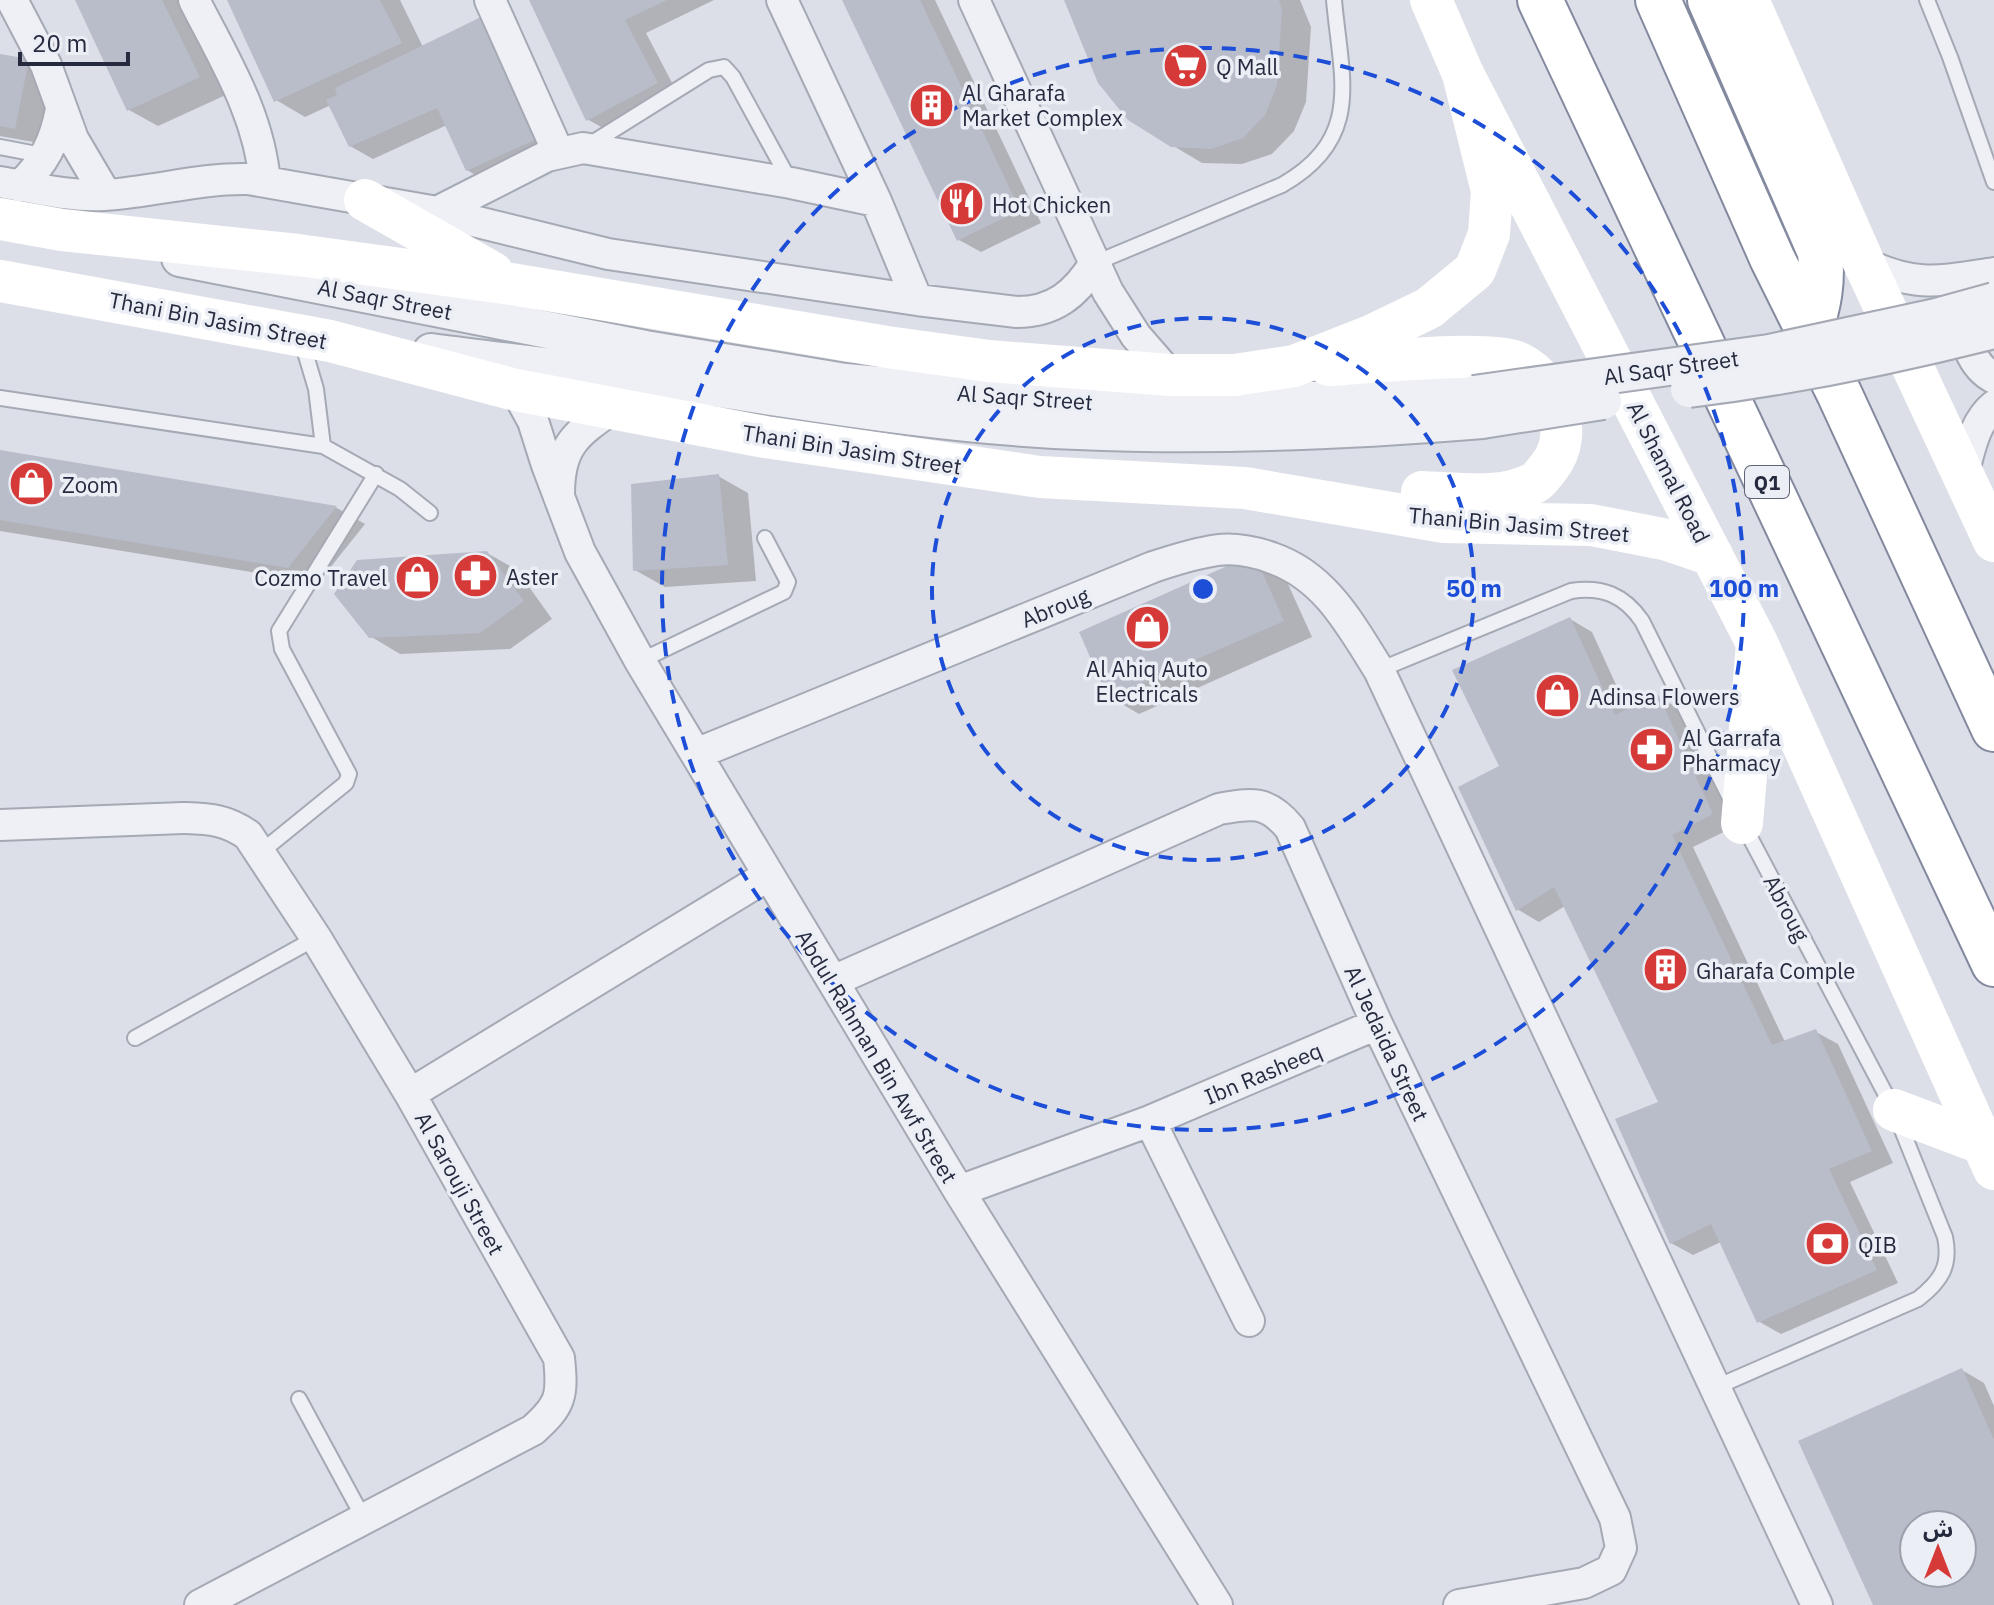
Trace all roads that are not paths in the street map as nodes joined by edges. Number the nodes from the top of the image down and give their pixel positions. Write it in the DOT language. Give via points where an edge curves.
graph roads {
  1 [pos="194,0"];
  2 [pos="490,0"];
  3 [pos="782,0"];
  4 [pos="974,0"];
  5 [pos="1334,0"];
  6 [pos="1431,0"];
  7 [pos="1540,0"];
  8 [pos="1658,0"];
  9 [pos="1710,0"];
  10 [pos="1748,0"];
  11 [pos="1927,0"];
  12 [pos="10,8"];
  13 [pos="1463,74"];
  14 [pos="61,109"];
  15 [pos="0,147"];
  16 [pos="571,150"];
  17 [pos="47,156"];
  18 [pos="265,182"];
  19 [pos="1994,182"];
  20 [pos="791,183"];
  21 [pos="106,195"];
  22 [pos="7,196"];
  23 [pos="365,200"];
  24 [pos="876,201"];
  25 [pos="437,212"];
  26 [pos="62,230"];
  27 [pos="1095,263"];
  28 [pos="1864,263"];
  29 [pos="1994,273"];
  30 [pos="0,281"];
  31 [pos="511,284"];
  32 [pos="917,300"];
  33 [pos="1994,301"];
  34 [pos="1994,330"];
  35 [pos="1809,333"];
  36 [pos="315,338"];
  37 [pos="1294,366"];
  38 [pos="1170,375"];
  39 [pos="1994,378"];
  40 [pos="516,390"];
  41 [pos="0,398"];
  42 [pos="1994,406"];
  43 [pos="1478,407"];
  44 [pos="612,409"];
  45 [pos="323,446"];
  46 [pos="376,474"];
  47 [pos="1963,474"];
  48 [pos="1245,488"];
  49 [pos="559,496"];
  50 [pos="430,513"];
  51 [pos="765,538"];
  52 [pos="1994,541"];
  53 [pos="1712,555"];
  54 [pos="1757,643"];
  55 [pos="640,661"];
  56 [pos="1379,670"];
  57 [pos="1994,729"];
  58 [pos="696,754"];
  59 [pos="1742,823"];
  60 [pos="0,825"];
  61 [pos="261,852"];
  62 [pos="767,876"];
  63 [pos="316,938"];
  64 [pos="1994,964"];
  65 [pos="833,981"];
  66 [pos="1377,1024"];
  67 [pos="135,1038"];
  68 [pos="410,1094"];
  69 [pos="1894,1110"];
  70 [pos="1150,1121"];
  71 [pos="1989,1157"];
  72 [pos="959,1191"];
  73 [pos="1249,1321"];
  74 [pos="1714,1388"];
  75 [pos="299,1399"];
  76 [pos="364,1519"];
  77 [pos="200,1605"];
  78 [pos="1217,1605"];
  79 [pos="1459,1605"];
  80 [pos="1817,1605"];
  1 -- 18 [label="street" via="249,109"];
  2 -- 16 [label="street"];
  3 -- 24 [label="street"];
  4 -- 27 [label="street"];
  5 -- 27 [label="lane" via="1341,114 1320,156 1282,185"];
  6 -- 13 [label="main road, Al Shamal Road"];
  7 -- 64 [label="highway, Q1"];
  8 -- 35 [label="highway"];
  9 -- 35 [label="highway" via="1820,252 1820,303"];
  10 -- 28 [label="main road"];
  11 -- 19 [label="lane"];
  12 -- 14 [label="street" via="46,65"];
  13 -- 37 [label="main road" via="1492,191 1489,234 1475,270 1429,308"];
  13 -- 53 [label="main road, Al Shamal Road"];
  14 -- 17 [label="street"];
  14 -- 21 [label="street"];
  15 -- 17 [label="lane"];
  16 -- 20 [label="street"];
  16 -- 20 [label="lane" via="709,70 724,67"];
  16 -- 25 [label="street"];
  17 -- 22 [label="street"];
  18 -- 21 [label="street" via="222,179"];
  18 -- 23 [label="street"];
  20 -- 24 [label="street"];
  21 -- 22 [label="street"];
  22 -- 26 [label="main road"];
  23 -- 25 [label="street"];
  23 -- 31 [label="main road"];
  24 -- 32 [label="street"];
  25 -- 32 [label="street" via="608,254"];
  26 -- 31 [label="main road"];
  26 -- 43 [label="street, Al Saqr Street" via="214,266 845,382 1077,402"];
  27 -- 32 [label="street" via="1063,300 1033,312"];
  27 -- 38 [label="street" via="1122,314"];
  28 -- 29 [label="street" via="1917,282"];
  28 -- 47 [label="main road"];
  29 -- 39 [label="street" via="1973,294 1965,323 1970,353"];
  30 -- 36 [label="main road, Thani Bin Jasim Street"];
  31 -- 38 [label="main road" via="887,347"];
  33 -- 43 [label="street, Al Saqr Street, bridge" via="1769,353"];
  34 -- 43 [label="street, Al Saqr Street, bridge" via="1778,378"];
  35 -- 57 [label="highway"];
  36 -- 40 [label="main road, Thani Bin Jasim Street"];
  36 -- 43 [label="street, Al Saqr Street" via="1011,427 1173,433 1366,429"];
  36 -- 45 [label="lane"];
  37 -- 38 [label="main road" via="1235,375"];
  37 -- 48 [label="main road" via="1488,357 1517,362 1541,379 1557,403 1561,432 1554,460 1536,483 1513,491"];
  40 -- 44 [label="main road, Thani Bin Jasim Street"];
  40 -- 49 [label="street, Abdul Rahman Bin Awf Street" via="533,421"];
  41 -- 45 [label="lane"];
  42 -- 47 [label="street" via="1974,434"];
  44 -- 48 [label="main road, Thani Bin Jasim Street" via="1040,477"];
  44 -- 49 [label="street, Abdul Rahman Bin Awf Street" via="570,444 562,459"];
  45 -- 46 [label="lane"];
  46 -- 50 [label="lane"];
  46 -- 61 [label="lane" via="279,631 282,649 349,774 346,783"];
  47 -- 52 [label="main road"];
  48 -- 53 [label="main road, Thani Bin Jasim Street" via="1444,522 1591,525"];
  49 -- 55 [label="street, Abdul Rahman Bin Awf Street" via="580,552"];
  51 -- 55 [label="lane" via="788,582 784,592"];
  53 -- 54 [label="main road, Al Shamal Road"];
  54 -- 59 [label="main road"];
  54 -- 71 [label="main road, Al Shamal Road"];
  55 -- 58 [label="street, Abdul Rahman Bin Awf Street"];
  56 -- 58 [label="street, Abroug" via="1320,585 1291,564 1257,552 1221,549 1153,567"];
  56 -- 59 [label="lane, Abroug" via="1571,591 1611,592 1633,607 1642,621"];
  56 -- 74 [label="street, Abroug"];
  58 -- 62 [label="street, Abdul Rahman Bin Awf Street"];
  59 -- 69 [label="lane, Abroug"];
  60 -- 61 [label="street, Al Sarouji Street" via="209,819 231,824"];
  61 -- 63 [label="street, Al Sarouji Street"];
  62 -- 65 [label="street, Abdul Rahman Bin Awf Street"];
  62 -- 68 [label="street"];
  63 -- 67 [label="lane"];
  63 -- 68 [label="street, Al Sarouji Street"];
  65 -- 66 [label="street, Al Jedaida Street" via="1219,809 1246,804 1275,810 1290,828"];
  65 -- 72 [label="street, Abdul Rahman Bin Awf Street"];
  66 -- 70 [label="street, Ibn Rasheeq"];
  66 -- 79 [label="street, Al Jedaida Street" via="1615,1518 1621,1548 1611,1570 1584,1583"];
  68 -- 76 [label="street, Al Sarouji Street" via="559,1358 562,1386 553,1412 533,1430"];
  69 -- 71 [label="main road"];
  69 -- 74 [label="lane, Abroug" via="1945,1237 1943,1276 1918,1299"];
  70 -- 72 [label="street, Ibn Rasheeq"];
  70 -- 73 [label="street"];
  72 -- 78 [label="street, Abdul Rahman Bin Awf Street"];
  74 -- 80 [label="street, Abroug"];
  75 -- 76 [label="lane"];
  76 -- 77 [label="street, Al Sarouji Street"];
}
